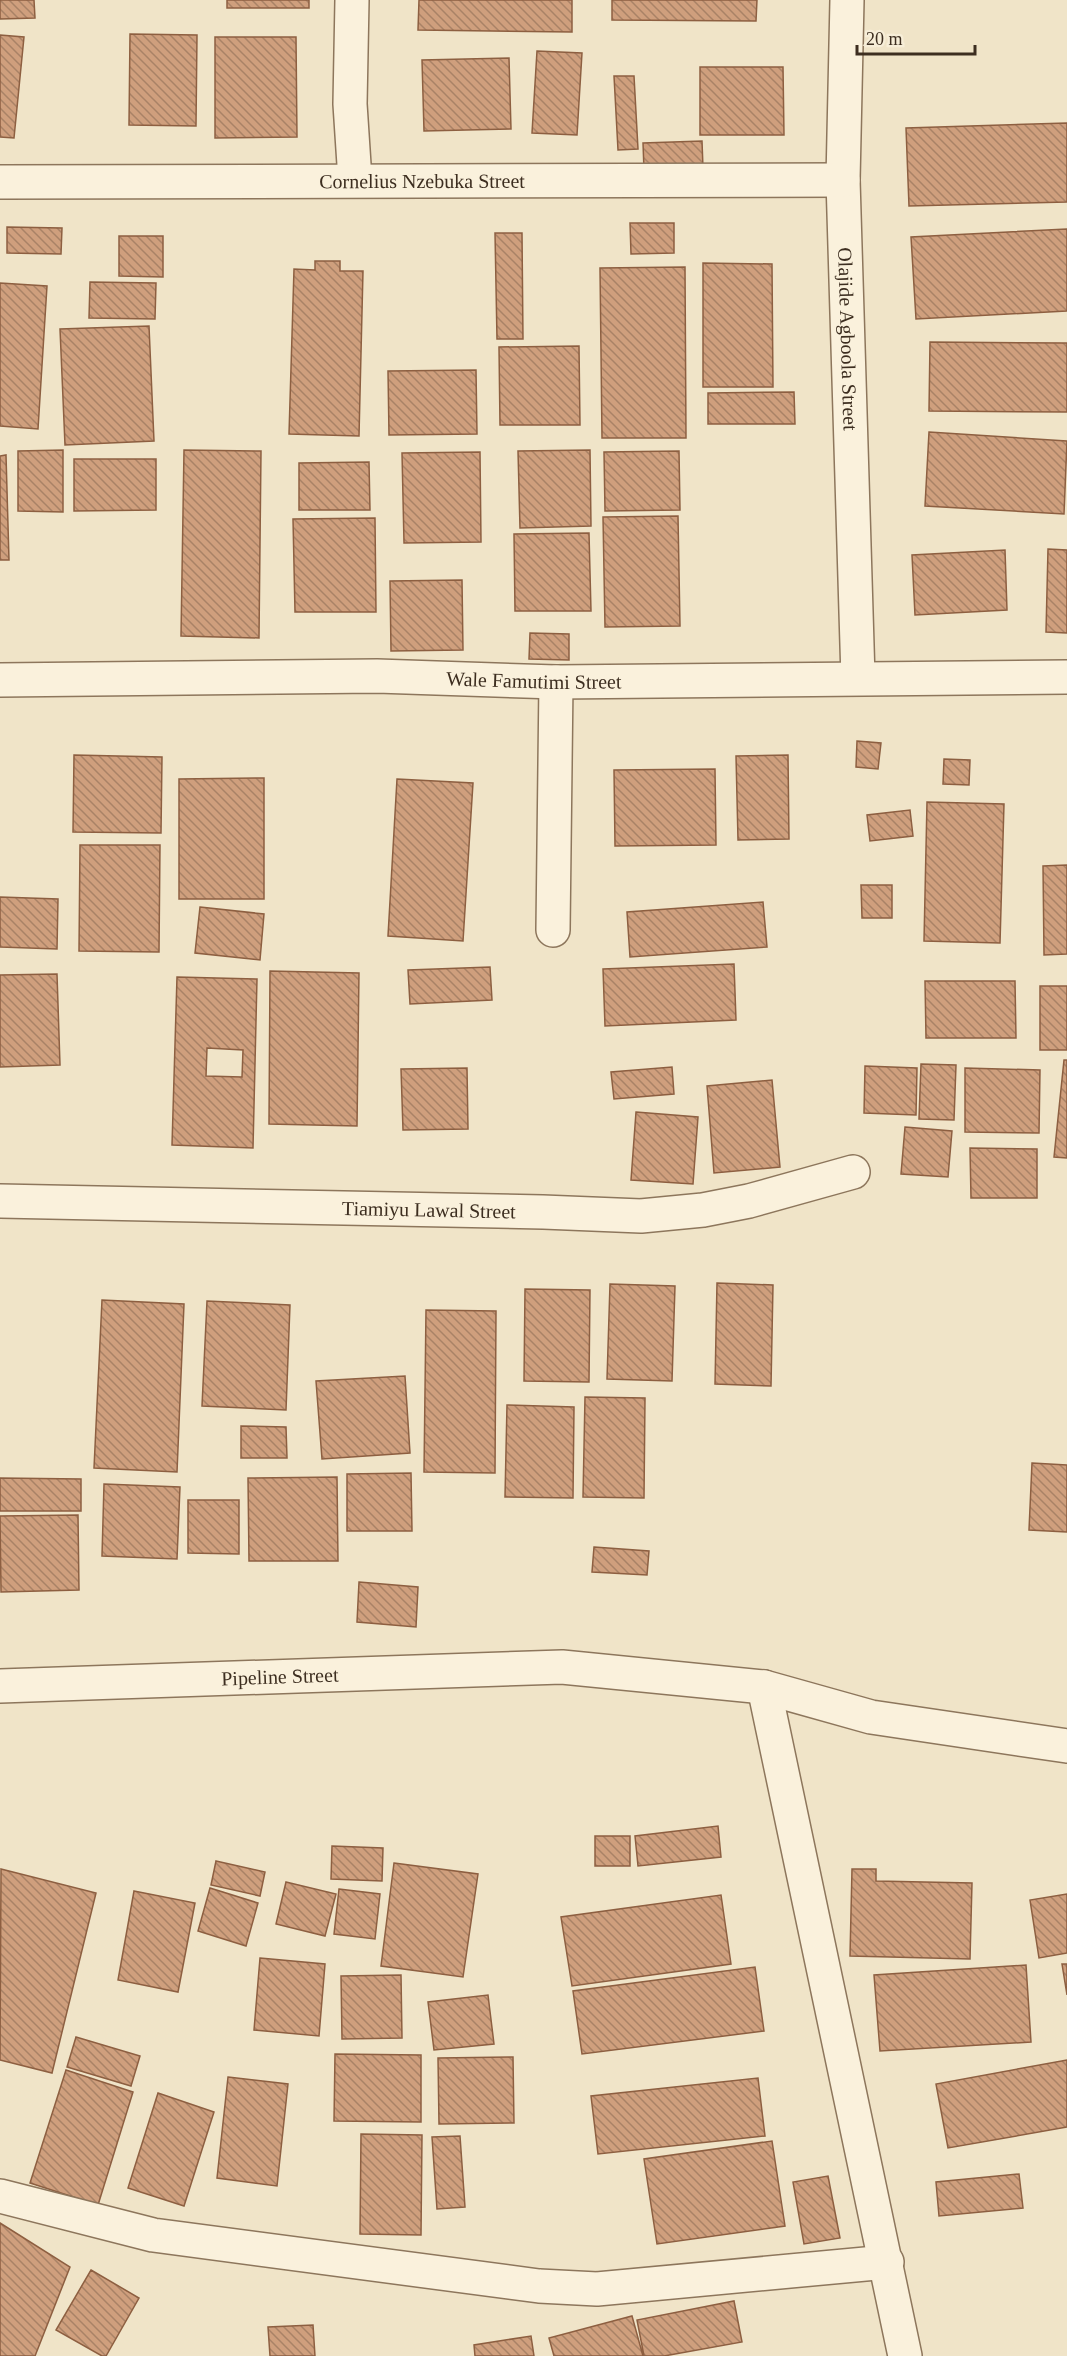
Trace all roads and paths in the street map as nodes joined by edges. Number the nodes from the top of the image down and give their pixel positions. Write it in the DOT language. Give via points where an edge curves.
graph roads {
  1 [pos="352,0"];
  2 [pos="847,0"];
  3 [pos="355,180"];
  4 [pos="843,180"];
  5 [pos="0,182"];
  6 [pos="1067,677"];
  7 [pos="858,678"];
  8 [pos="0,681"];
  9 [pos="556,682"];
  10 [pos="553,930"];
  11 [pos="854,1172"];
  12 [pos="0,1201"];
  13 [pos="0,1686"];
  14 [pos="764,1686"];
  15 [pos="1067,1746"];
  16 [pos="0,2196"];
  17 [pos="887,2262"];
  18 [pos="905,2356"];
  1 -- 3 [label="street" via="350,104"];
  2 -- 4 [label="street, Olajide Agboola Street"];
  3 -- 4 [label="street, Cornelius Nzebuka Street"];
  3 -- 5 [label="street, Cornelius Nzebuka Street"];
  4 -- 7 [label="street, Olajide Agboola Street"];
  6 -- 7 [label="street, Wale Famutimi Street"];
  7 -- 9 [label="street, Wale Famutimi Street"];
  8 -- 9 [label="street, Wale Famutimi Street" via="377,676"];
  9 -- 10 [label="street"];
  11 -- 12 [label="street, Tiamiyu Lawal Street" via="749,1202 641,1216"];
  13 -- 14 [label="street, Pipeline Street" via="562,1667"];
  14 -- 15 [label="street, Pipeline Street" via="871,1718"];
  14 -- 17 [label="street"];
  16 -- 17 [label="street" via="153,2235 539,2286 597,2289"];
  17 -- 18 [label="street"];
}
